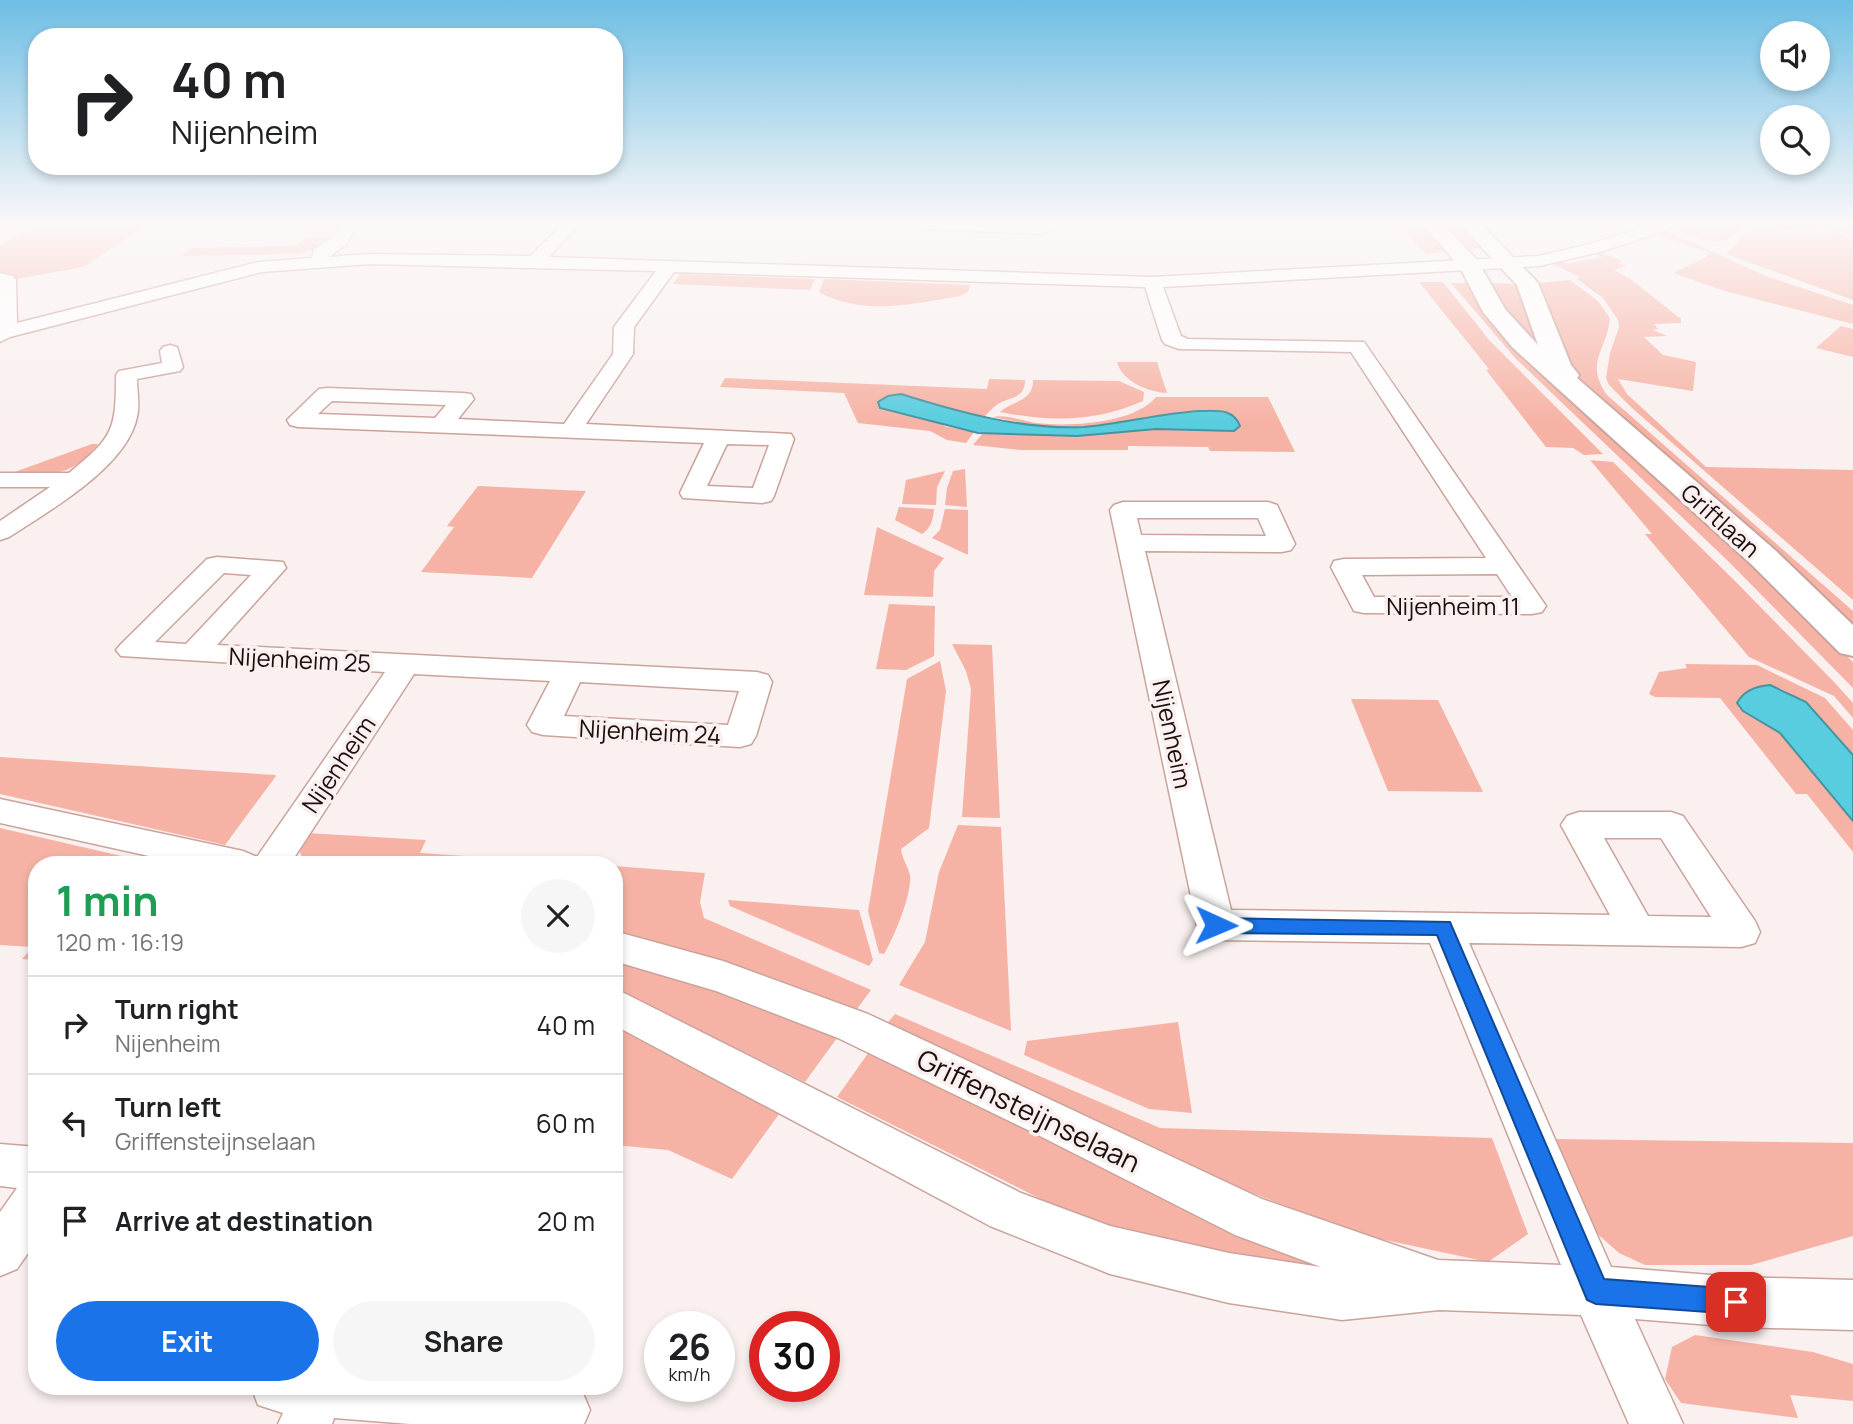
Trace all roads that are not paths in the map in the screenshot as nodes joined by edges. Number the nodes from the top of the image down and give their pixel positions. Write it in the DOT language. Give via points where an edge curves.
graph roads {
  1 [pos="5,290"];
  2 [pos="161,290"];
  3 [pos="651,290"];
  4 [pos="1155,290"];
  5 [pos="1483,290"];
  6 [pos="1530,290"];
  7 [pos="2,334"];
  8 [pos="170,351"];
  9 [pos="1585,398"];
  10 [pos="441,425"];
  11 [pos="570,431"];
  12 [pos="719,437"];
  13 [pos="0,480"];
  14 [pos="72,480"];
  15 [pos="0,531"];
  16 [pos="1130,543"];
  17 [pos="1506,566"];
  18 [pos="1853,645"];
  19 [pos="194,653"];
  20 [pos="405,664"];
  21 [pos="569,674"];
  22 [pos="0,811"];
  23 [pos="206,856"];
  24 [pos="276,856"];
  25 [pos="1443,928"];
  26 [pos="1637,930"];
  27 [pos="623,949"];
  28 [pos="623,1009"];
  29 [pos="0,1165"];
  30 [pos="28,1168"];
  31 [pos="28,1213"];
  32 [pos="0,1252"];
  33 [pos="1439,1285"];
  34 [pos="1596,1291"];
  35 [pos="1853,1305"];
  36 [pos="300,1400"];
  37 [pos="563,1410"];
  38 [pos="1656,1424"];
  1 -- 7 [label="street" via="8,323"];
  2 -- 7 [label="street"];
  3 -- 11 [label="street" via="624,327 623,354"];
  4 -- 17 [label="street, Nijenheim 11" via="1172,340 1186,345 1357,346"];
  5 -- 9 [label="street, Griftlaan" via="1513,332"];
  6 -- 9 [label="street, Griftlaan" via="1559,367"];
  8 -- 14 [label="street" via="173,366 126,376 126,418 120,434 104,455"];
  9 -- 18 [label="street, Griftlaan" via="1763,557"];
  10 -- 10 [label="street" via="463,399 327,394 298,420"];
  10 -- 11 [label="street"];
  11 -- 12 [label="street"];
  12 -- 12 [label="street" via="783,439 762,496 692,493"];
  13 -- 14 [label="street"];
  14 -- 15 [label="street"];
  16 -- 16 [label="street, Nijenheim" via="1123,510 1268,510 1282,544"];
  16 -- 25 [label="street, Nijenheim" via="1216,925"];
  17 -- 17 [label="street, Nijenheim 11" via="1532,606 1364,605 1345,567"];
  19 -- 20 [label="street, Nijenheim 25"];
  20 -- 21 [label="street, Nijenheim 24"];
  20 -- 24 [label="street, Nijenheim"];
  21 -- 21 [label="street, Nijenheim 24" via="543,725 740,736 757,682"];
  22 -- 23 [label="street"];
  25 -- 26 [label="street"];
  25 -- 34 [label="street"];
  27 -- 33 [label="street, Griffensteijnselaan" via="723,977 853,1026 1252,1219"];
  28 -- 33 [label="street, Griffensteijnselaan" via="1007,1210 1110,1250 1229,1278 1342,1295"];
  29 -- 30 [label="street"];
  31 -- 32 [label="street"];
  33 -- 34 [label="street, Griffensteijnselaan"];
  34 -- 35 [label="street, Griffensteijnselaan"];
  34 -- 38 [label="street"];
  36 -- 37 [label="street"];
}
